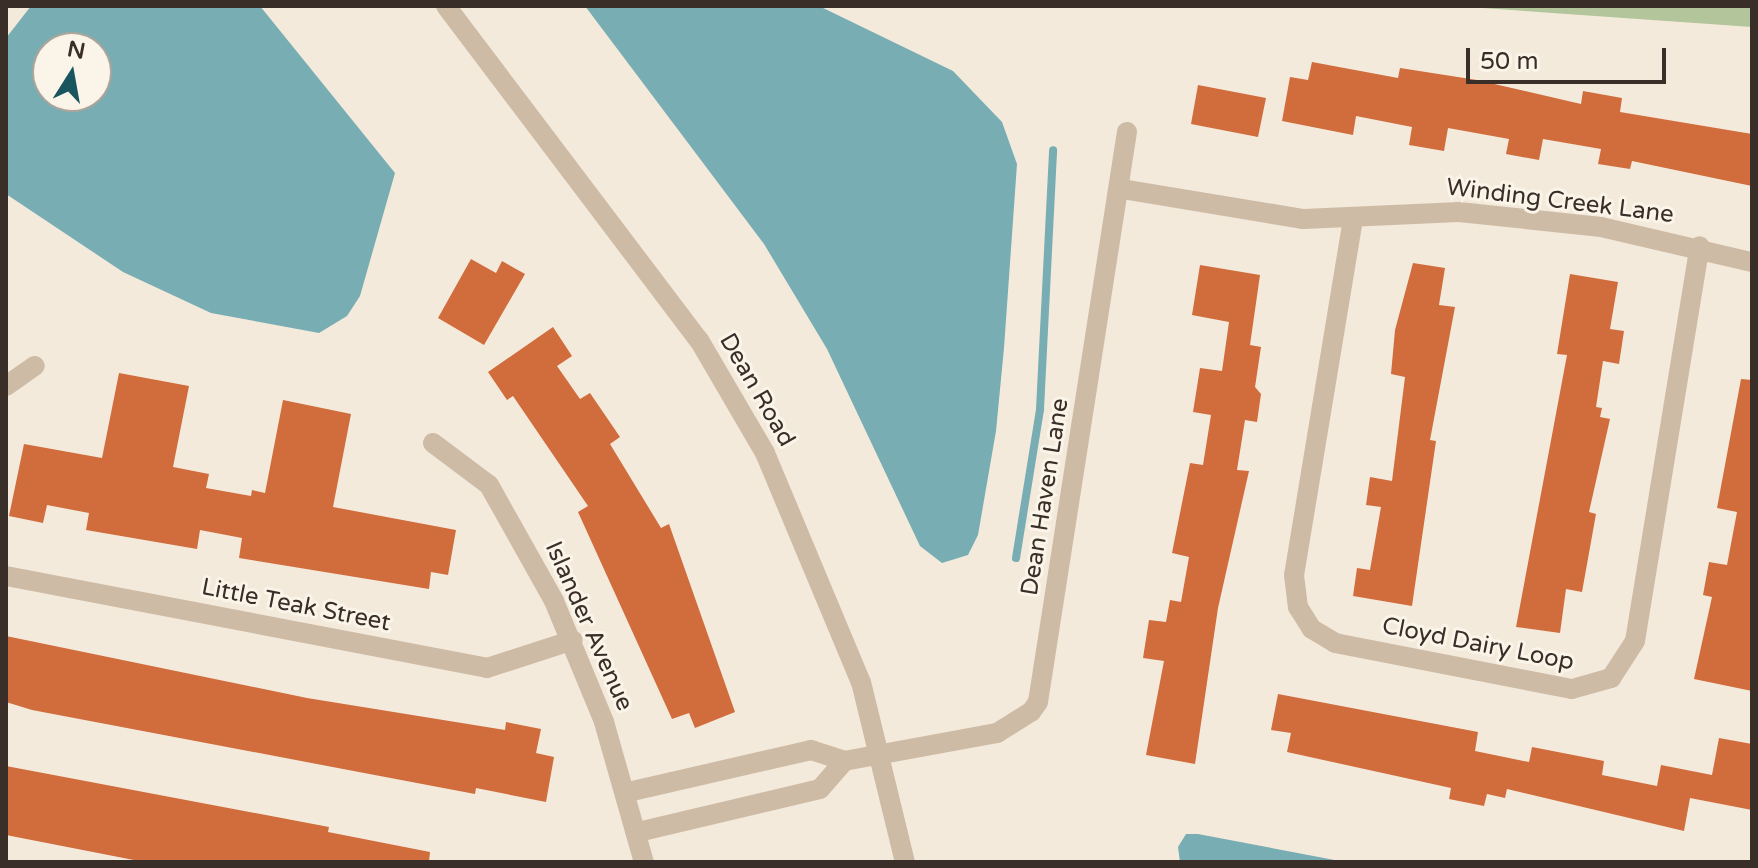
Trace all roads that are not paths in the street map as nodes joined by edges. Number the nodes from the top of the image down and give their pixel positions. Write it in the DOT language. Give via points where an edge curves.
graph roads {
  1 [pos="446,6"];
  2 [pos="1127,132"];
  3 [pos="1122,189"];
  4 [pos="1353,219"];
  5 [pos="1700,246"];
  6 [pos="1752,262"];
  7 [pos="35,366"];
  8 [pos="6,386"];
  9 [pos="433,443"];
  10 [pos="6,576"];
  11 [pos="573,640"];
  12 [pos="882,753"];
  13 [pos="844,761"];
  14 [pos="628,792"];
  15 [pos="638,832"];
  16 [pos="644,862"];
  17 [pos="905,862"];
  1 -- 12 [label="street, Dean Road" via="690,327 751,428 823,580"];
  2 -- 3 [label="street, Dean Haven Lane"];
  3 -- 4 [label="street, Winding Creek Lane" via="1283,216"];
  3 -- 12 [label="street, Dean Haven Lane" via="1038,702 1022,722 997,733"];
  4 -- 5 [label="street, Winding Creek Lane" via="1459,212"];
  4 -- 5 [label="street, Cloyd Dairy Loop" via="1294,575 1301,615 1335,643 1572,689 1611,678 1635,641"];
  5 -- 6 [label="street, Winding Creek Lane"];
  7 -- 8 [label="street"];
  9 -- 11 [label="street, Islander Avenue" via="489,485"];
  10 -- 11 [label="street, Little Teak Street" via="487,668"];
  11 -- 14 [label="street, Islander Avenue"];
  12 -- 13 [label="street, Dean Haven Lane"];
  12 -- 17 [label="street, Dean Road"];
  13 -- 14 [label="street" via="811,750"];
  13 -- 15 [label="street" via="820,789"];
  14 -- 15 [label="street, Islander Avenue"];
  15 -- 16 [label="street, Islander Avenue"];
}
